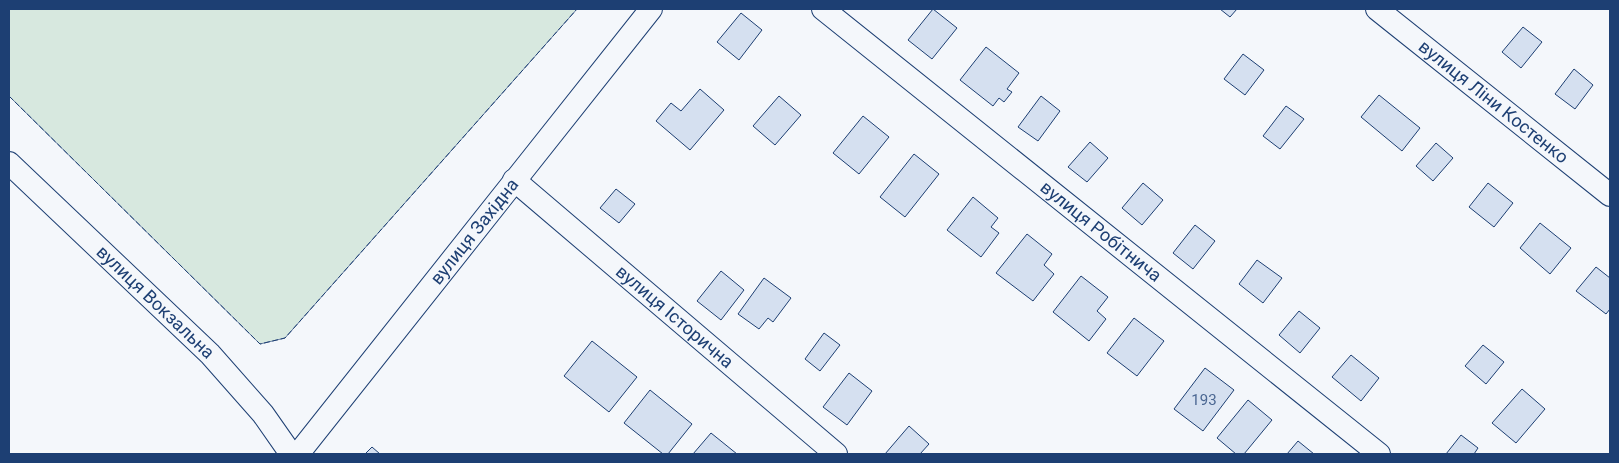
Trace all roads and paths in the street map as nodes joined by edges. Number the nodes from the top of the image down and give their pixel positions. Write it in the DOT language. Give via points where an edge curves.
graph roads {
  1 [pos="651,9"];
  2 [pos="823,9"];
  3 [pos="1377,9"];
  4 [pos="9,163"];
  5 [pos="514,180"];
  6 [pos="1610,195"];
  7 [pos="291,454"];
  8 [pos="298,454"];
  9 [pos="836,454"];
  10 [pos="1379,454"];
  1 -- 5 [label="street, вулиця Західна"];
  2 -- 10 [label="street, вулиця Робітнича"];
  3 -- 6 [label="street, вулиця Ліни Костенко"];
  4 -- 7 [label="street, вулиця Вокзальна" via="210,354 263,414"];
  5 -- 8 [label="street, вулиця Західна"];
  5 -- 9 [label="street, вулиця Історична"];
}
